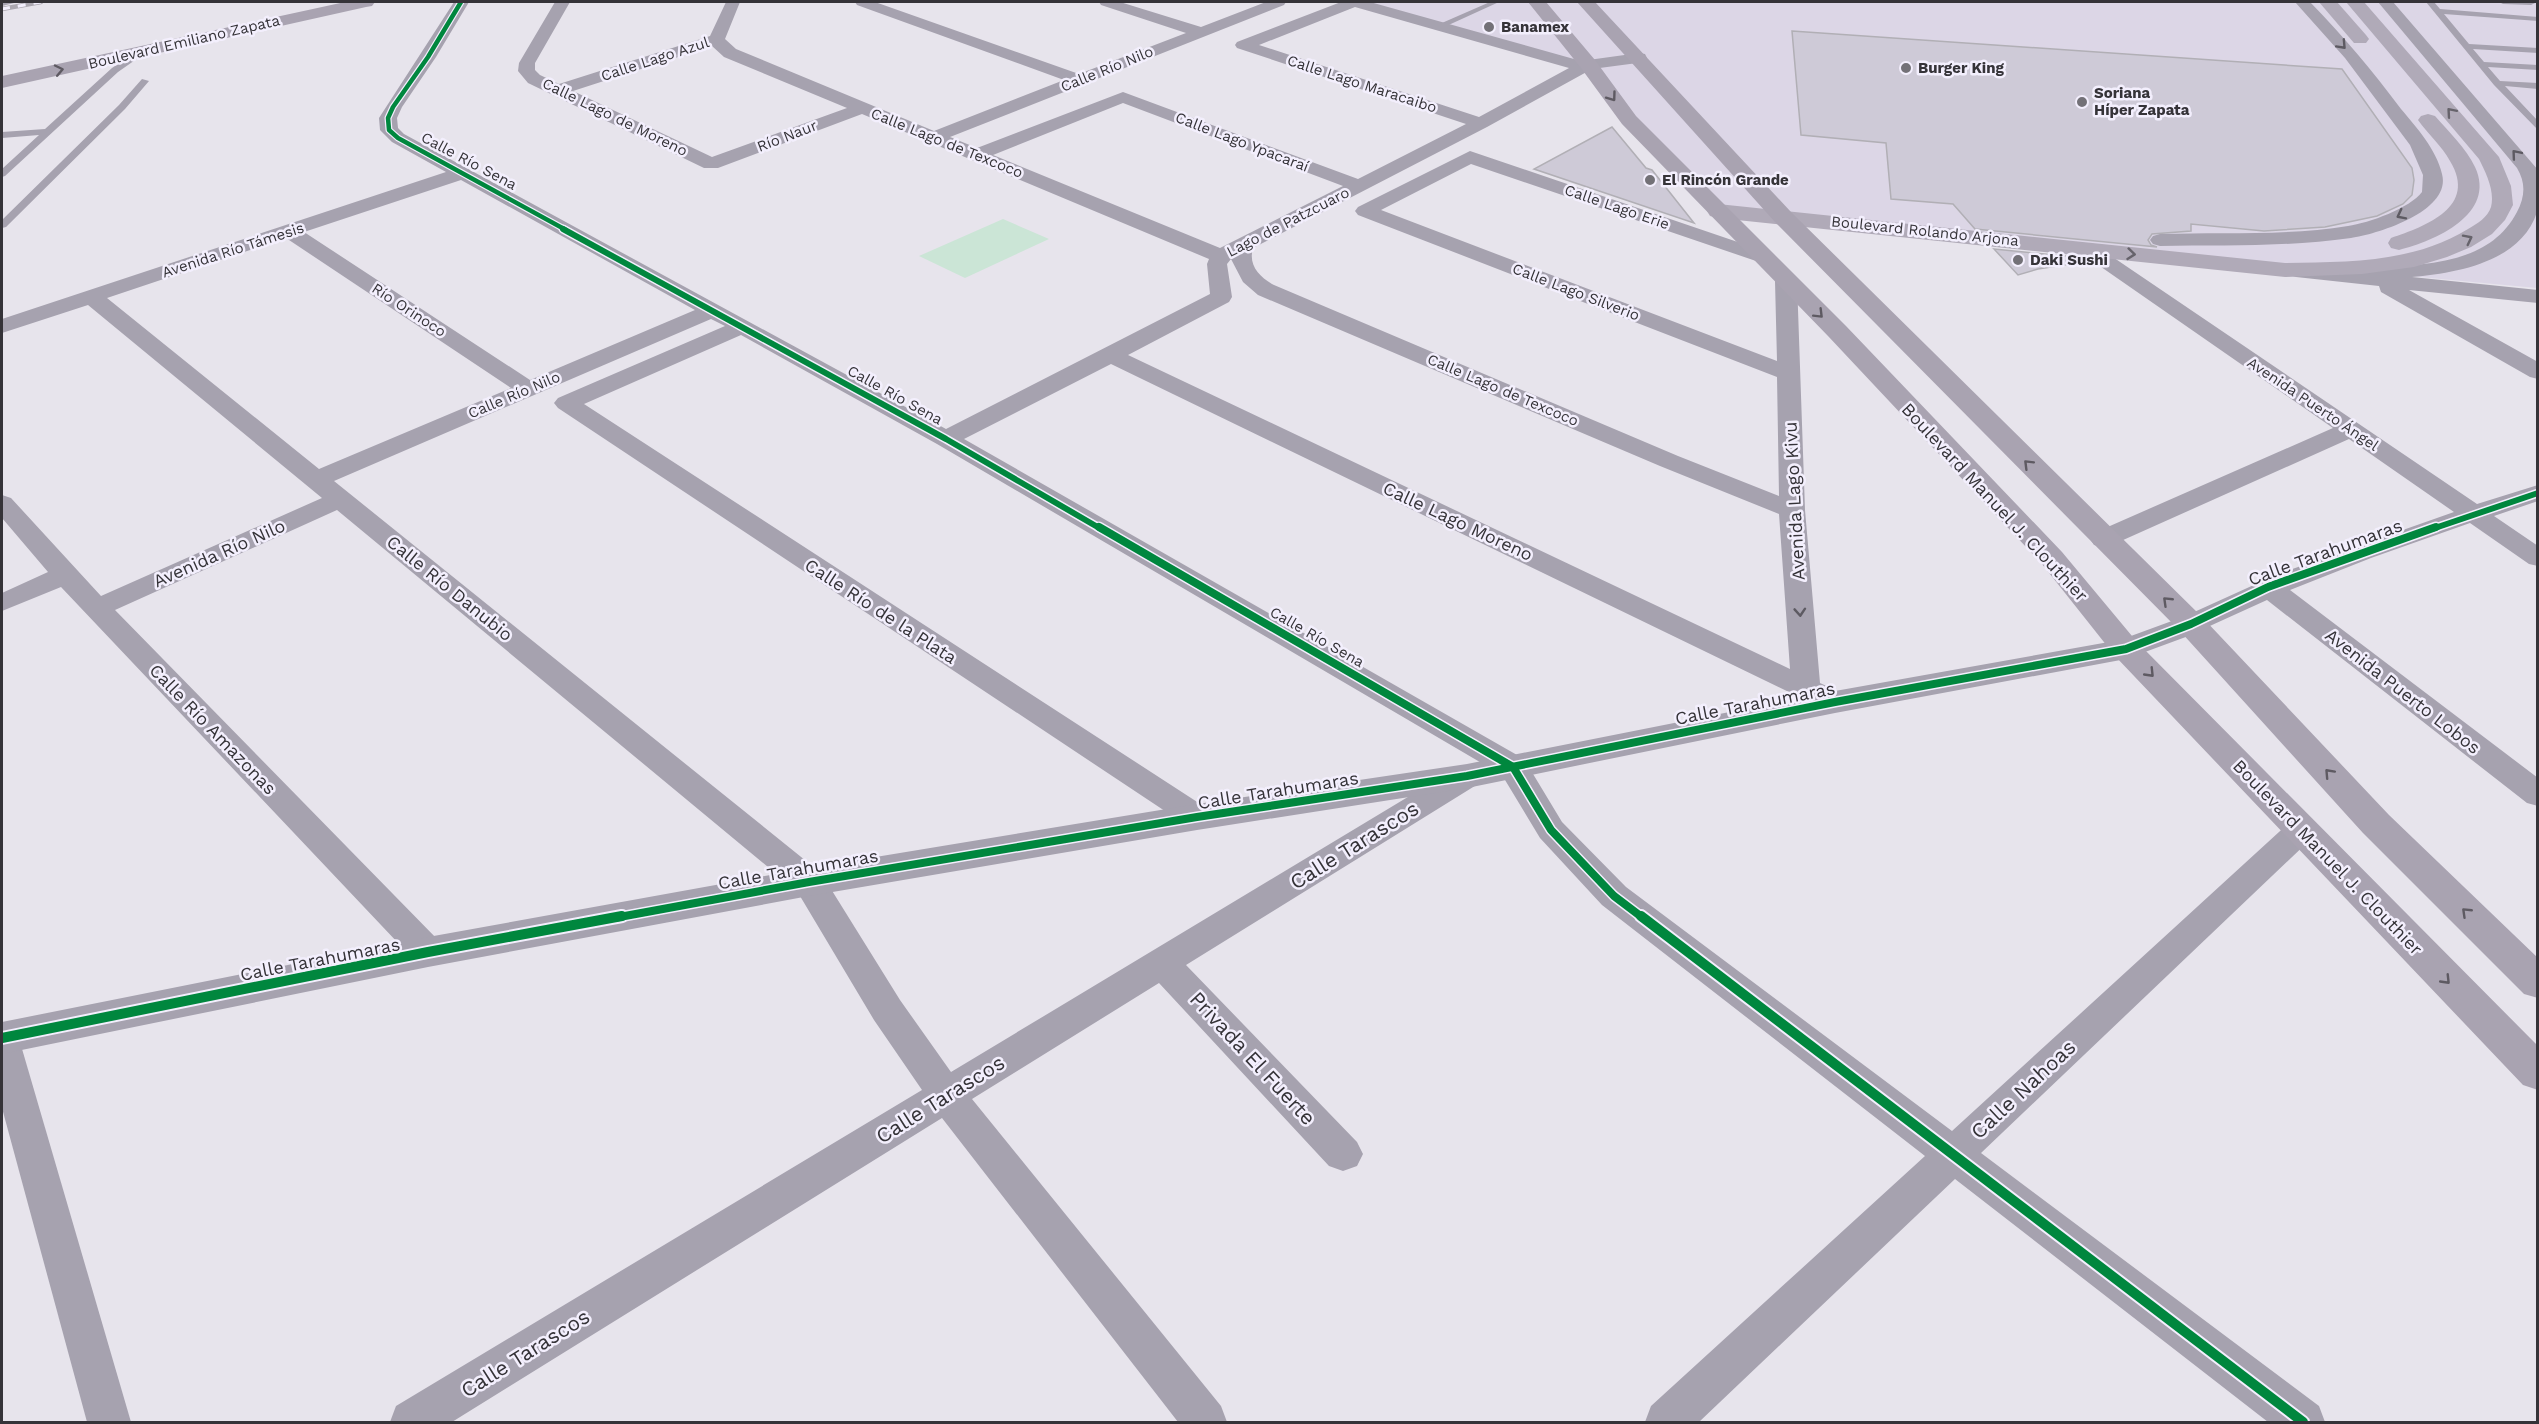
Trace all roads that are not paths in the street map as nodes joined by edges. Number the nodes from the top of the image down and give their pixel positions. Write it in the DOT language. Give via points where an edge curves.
graph roads {
  1 [pos="14,2"];
  2 [pos="307,2"];
  3 [pos="366,2"];
  4 [pos="461,2"];
  5 [pos="562,2"];
  6 [pos="733,2"];
  7 [pos="862,2"];
  8 [pos="1106,2"];
  9 [pos="1279,2"];
  10 [pos="1354,2"];
  11 [pos="1495,2"];
  12 [pos="1537,2"];
  13 [pos="1586,2"];
  14 [pos="2302,2"];
  15 [pos="2328,2"];
  16 [pos="2355,2"];
  17 [pos="2385,2"];
  18 [pos="2430,2"];
  19 [pos="2503,2"];
  20 [pos="2531,3"];
  21 [pos="2,4"];
  22 [pos="2437,11"];
  23 [pos="2538,19"];
  24 [pos="1439,26"];
  25 [pos="1200,32"];
  26 [pos="717,39"];
  27 [pos="2465,46"];
  28 [pos="144,51"];
  29 [pos="2538,51"];
  30 [pos="1639,58"];
  31 [pos="2481,64"];
  32 [pos="1586,65"];
  33 [pos="2,68"];
  34 [pos="2538,68"];
  35 [pos="2388,73"];
  36 [pos="1079,80"];
  37 [pos="145,81"];
  38 [pos="2,82"];
  39 [pos="2497,83"];
  40 [pos="2538,86"];
  41 [pos="559,90"];
  42 [pos="1123,97"];
  43 [pos="862,108"];
  44 [pos="2418,108"];
  45 [pos="1480,123"];
  46 [pos="2538,127"];
  47 [pos="48,132"];
  48 [pos="2,135"];
  49 [pos="934,137"];
  50 [pos="977,155"];
  51 [pos="1470,157"];
  52 [pos="711,164"];
  53 [pos="463,173"];
  54 [pos="2,174"];
  55 [pos="1360,186"];
  56 [pos="2535,195"];
  57 [pos="1763,196"];
  58 [pos="1710,201"];
  59 [pos="1365,211"];
  60 [pos="1783,217"];
  61 [pos="2,225"];
  62 [pos="290,232"];
  63 [pos="2160,240"];
  64 [pos="1244,244"];
  65 [pos="2088,249"];
  66 [pos="1221,256"];
  67 [pos="1763,256"];
  68 [pos="2285,270"];
  69 [pos="1249,276"];
  70 [pos="2373,279"];
  71 [pos="1786,281"];
  72 [pos="91,296"];
  73 [pos="1221,297"];
  74 [pos="2538,297"];
  75 [pos="713,310"];
  76 [pos="744,326"];
  77 [pos="2,327"];
  78 [pos="1110,355"];
  79 [pos="2538,372"];
  80 [pos="1788,373"];
  81 [pos="528,389"];
  82 [pos="566,403"];
  83 [pos="2350,430"];
  84 [pos="946,439"];
  85 [pos="315,480"];
  86 [pos="2538,494"];
  87 [pos="341,499"];
  88 [pos="2,503"];
  89 [pos="1792,510"];
  90 [pos="2472,514"];
  91 [pos="2103,539"];
  92 [pos="2538,558"];
  93 [pos="65,575"];
  94 [pos="2268,587"];
  95 [pos="2,603"];
  96 [pos="97,608"];
  97 [pos="2191,624"];
  98 [pos="2126,649"];
  99 [pos="1821,694"];
  100 [pos="1513,767"];
  101 [pos="1467,776"];
  102 [pos="2538,795"];
  103 [pos="1197,817"];
  104 [pos="2301,830"];
  105 [pos="809,882"];
  106 [pos="428,952"];
  107 [pos="1162,963"];
  108 [pos="2538,983"];
  109 [pos="2,1040"];
  110 [pos="2538,1073"];
  111 [pos="946,1095"];
  112 [pos="1343,1154"];
  113 [pos="1954,1154"];
  114 [pos="109,1422"];
  115 [pos="412,1422"];
  116 [pos="1205,1422"];
  117 [pos="1667,1422"];
  118 [pos="2303,1422"];
  1 -- 21 [label="lane"];
  2 -- 33 [label="main road, Boulevard Emiliano Zapata"];
  3 -- 28 [label="main road, Boulevard Emiliano Zapata"];
  4 -- 53 [label="street, Calle Río Sena" via="388,118 389,130 398,138"];
  5 -- 41 [label="street, Calle Lago de Moreno" via="526,70 534,79"];
  6 -- 26 [label="street"];
  7 -- 36 [label="street"];
  8 -- 25 [label="street"];
  9 -- 25 [label="street, Calle Río Nilo"];
  10 -- 24 [label="street"];
  10 -- 45 [label="street, Calle Lago Maracaibo" via="1244,45"];
  11 -- 24 [label="lane"];
  12 -- 32 [label="main road, Boulevard Manuel J. Clouthier"];
  13 -- 30 [label="main road"];
  14 -- 63 [label="street, one-way" via="2351,54 2419,144 2433,175 2432,192 2398,217 2352,232"];
  15 -- 35 [label="main road"];
  68 -- 16 [label="main road, Boulevard Rolando Arjona, one-way" via="2399,262 2437,253 2473,237 2497,219 2503,204 2500,182 2489,157"];
  56 -- 17 [label="street, one-way" via="2533,175"];
  18 -- 22 [label="lane"];
  19 -- 20 [label="lane"];
  22 -- 23 [label="lane"];
  22 -- 27 [label="lane"];
  24 -- 32 [label="street"];
  25 -- 36 [label="street, Calle Río Nilo"];
  26 -- 41 [label="street, Calle Lago Azul"];
  26 -- 43 [label="street, Calle Lago de Texcoco" via="730,52"];
  27 -- 29 [label="lane"];
  27 -- 31 [label="lane"];
  38 -- 28 [label="main road, Boulevard Emiliano Zapata, one-way"];
  28 -- 47 [label="lane" via="115,70"];
  30 -- 32 [label="street, Lago de Patzcuaro"];
  30 -- 57 [label="main road"];
  31 -- 34 [label="lane"];
  31 -- 39 [label="lane"];
  32 -- 45 [label="street, Lago de Patzcuaro"];
  32 -- 58 [label="main road, Boulevard Manuel J. Clouthier, one-way" via="1629,120"];
  36 -- 49 [label="street, Calle Río Nilo"];
  37 -- 61 [label="lane"];
  39 -- 40 [label="lane"];
  39 -- 46 [label="lane" via="2523,105"];
  41 -- 52 [label="street, Calle Lago de Moreno"];
  42 -- 50 [label="street, Calle Río Nilo"];
  42 -- 55 [label="street, Calle Lago Ypacaraí"];
  43 -- 49 [label="street, Calle Lago de Texcoco"];
  43 -- 52 [label="street, Río Naur"];
  44 -- 63 [label="main road, Boulevard Rolando Arjona" via="2456,153 2469,184 2460,211 2429,233 2400,243 2353,251"];
  45 -- 55 [label="street, Lago de Patzcuaro"];
  47 -- 48 [label="lane"];
  47 -- 54 [label="lane"];
  49 -- 50 [label="street, Calle Lago de Texcoco"];
  50 -- 66 [label="street, Calle Lago de Texcoco"];
  51 -- 59 [label="street, Lago de Patzcuaro"];
  51 -- 67 [label="street, Calle Lago Erie"];
  53 -- 62 [label="street, Avenida Río Támesis"];
  53 -- 75 [label="street, Calle Río Sena"];
  55 -- 64 [label="street, Lago de Patzcuaro"];
  56 -- 70 [label="street" via="2513,234 2493,250 2454,264 2373,274"];
  57 -- 58 [label="main road, Boulevard Rolando Arjona"];
  57 -- 60 [label="main road"];
  57 -- 63 [label="main road, Boulevard Rolando Arjona"];
  58 -- 60 [label="main road, Boulevard Rolando Arjona"];
  58 -- 67 [label="main road, Boulevard Manuel J. Clouthier"];
  59 -- 80 [label="street, Calle Lago Silverio"];
  60 -- 65 [label="main road, Boulevard Rolando Arjona"];
  91 -- 60 [label="main road, one-way"];
  62 -- 72 [label="street, Avenida Río Támesis"];
  62 -- 81 [label="street, Río Orinoco"];
  64 -- 66 [label="street, Lago de Patzcuaro"];
  64 -- 69 [label="street" via="1241,260"];
  65 -- 68 [label="main road, Boulevard Rolando Arjona, one-way"];
  65 -- 83 [label="street, Avenida Puerto Ángel"];
  66 -- 73 [label="street, Lago de Patzcuaro" via="1217,264"];
  67 -- 71 [label="main road, Boulevard Manuel J. Clouthier"];
  68 -- 70 [label="street"];
  69 -- 73 [label="street"];
  69 -- 89 [label="street, Calle Lago de Texcoco" via="1266,290"];
  70 -- 74 [label="street"];
  70 -- 79 [label="street"];
  71 -- 80 [label="street, Avenida Lago Kivu"];
  71 -- 98 [label="main road, Boulevard Manuel J. Clouthier, one-way" via="2052,558"];
  72 -- 77 [label="street, Avenida Río Támesis"];
  72 -- 85 [label="street, Calle Río Danubio"];
  73 -- 78 [label="street"];
  75 -- 76 [label="street, Calle Río Sena"];
  75 -- 81 [label="street, Calle Río Nilo"];
  76 -- 82 [label="street, Calle Río Nilo"];
  76 -- 84 [label="street, Calle Río Sena"];
  78 -- 84 [label="street"];
  78 -- 99 [label="street, Calle Lago Moreno"];
  80 -- 89 [label="street, Avenida Lago Kivu"];
  81 -- 85 [label="street, Calle Río Nilo"];
  82 -- 103 [label="street, Calle Río de la Plata"];
  83 -- 90 [label="street, Avenida Puerto Ángel"];
  83 -- 91 [label="street"];
  84 -- 100 [label="street, Calle Río Sena"];
  85 -- 87 [label="street, Calle Río Danubio"];
  86 -- 90 [label="street, Calle Tarahumaras"];
  87 -- 96 [label="street, Avenida Río Nilo"];
  87 -- 105 [label="street, Calle Río Danubio"];
  88 -- 93 [label="street, Calle Río Amazonas"];
  89 -- 99 [label="street, Avenida Lago Kivu, one-way"];
  90 -- 92 [label="street, Avenida Puerto Ángel"];
  90 -- 94 [label="street, Calle Tarahumaras"];
  97 -- 91 [label="main road, one-way"];
  93 -- 95 [label="street"];
  93 -- 96 [label="street, Calle Río Amazonas"];
  94 -- 97 [label="street, Calle Tarahumaras"];
  94 -- 102 [label="street, Avenida Puerto Lobos"];
  96 -- 106 [label="street, Calle Río Amazonas"];
  97 -- 98 [label="street, Calle Tarahumaras"];
  108 -- 97 [label="main road, one-way" via="2376,824"];
  98 -- 99 [label="street, Calle Tarahumaras"];
  98 -- 104 [label="main road, Boulevard Manuel J. Clouthier, one-way"];
  99 -- 100 [label="street, Calle Tarahumaras"];
  100 -- 101 [label="street, Calle Tarahumaras"];
  100 -- 113 [label="street" via="1551,830 1614,896"];
  101 -- 103 [label="street, Calle Tarahumaras"];
  101 -- 107 [label="street, Calle Tarascos"];
  103 -- 105 [label="street, Calle Tarahumaras"];
  104 -- 110 [label="main road, Boulevard Manuel J. Clouthier, one-way"];
  104 -- 113 [label="street, Calle Nahoas"];
  105 -- 106 [label="street, Calle Tarahumaras"];
  105 -- 111 [label="street, Calle Río Danubio" via="886,1010"];
  106 -- 109 [label="street, Calle Tarahumaras"];
  107 -- 111 [label="street, Calle Tarascos"];
  107 -- 112 [label="street, Privada El Fuerte"];
  109 -- 114 [label="street"];
  111 -- 115 [label="street, Calle Tarascos"];
  111 -- 116 [label="street, Calle Río Danubio"];
  113 -- 117 [label="street, Calle Nahoas"];
  113 -- 118 [label="street"];
}
